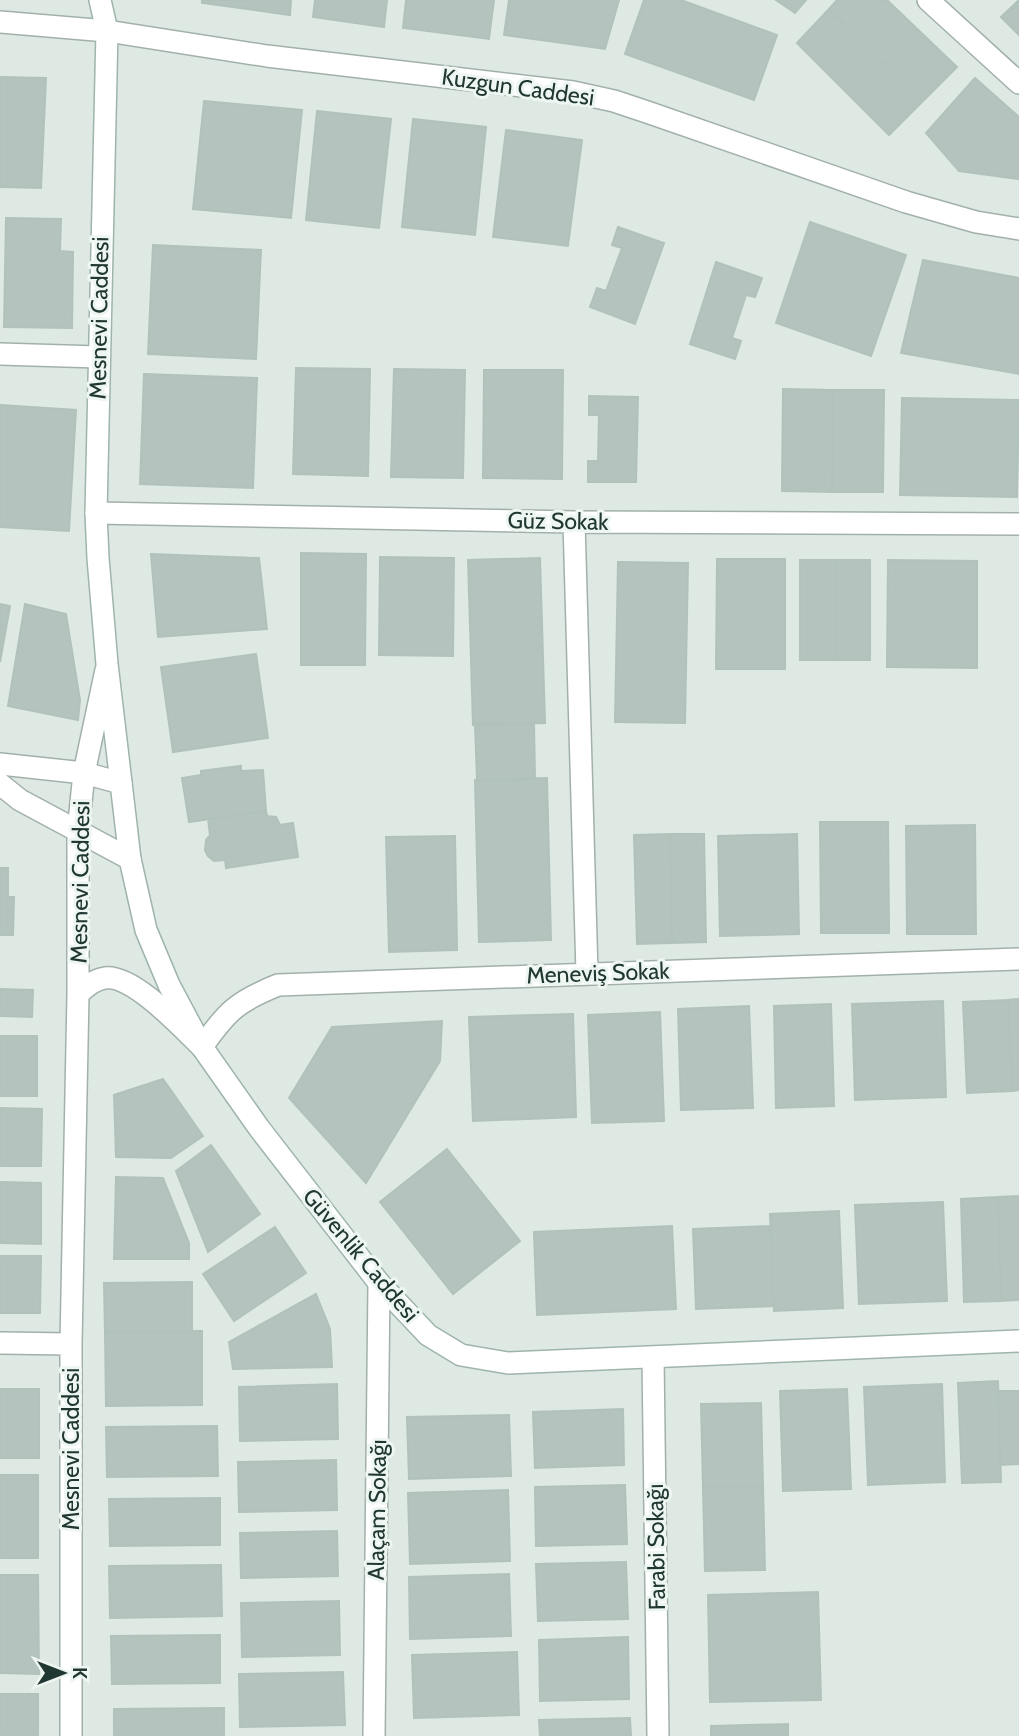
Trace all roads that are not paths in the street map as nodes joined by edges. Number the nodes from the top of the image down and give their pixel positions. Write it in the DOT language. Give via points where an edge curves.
graph roads {
  1 [pos="100,0"];
  2 [pos="117,0"];
  3 [pos="928,0"];
  4 [pos="0,22"];
  5 [pos="107,31"];
  6 [pos="1019,83"];
  7 [pos="1019,229"];
  8 [pos="0,354"];
  9 [pos="98,357"];
  10 [pos="96,513"];
  11 [pos="574,522"];
  12 [pos="1019,524"];
  13 [pos="107,664"];
  14 [pos="0,764"];
  15 [pos="84,773"];
  16 [pos="121,783"];
  17 [pos="0,784"];
  18 [pos="78,832"];
  19 [pos="130,859"];
  20 [pos="1019,959"];
  21 [pos="587,973"];
  22 [pos="78,995"];
  23 [pos="202,1047"];
  24 [pos="379,1283"];
  25 [pos="1019,1341"];
  26 [pos="0,1343"];
  27 [pos="71,1344"];
  28 [pos="653,1358"];
  29 [pos="71,1736"];
  30 [pos="374,1736"];
  31 [pos="658,1736"];
  1 -- 5 [label="street, Mesnevi Caddesi"];
  2 -- 5 [label="street, Mesnevi Caddesi"];
  3 -- 6 [label="street"];
  4 -- 5 [label="street, Kuzgun Caddesi"];
  5 -- 7 [label="street, Kuzgun Caddesi" via="267,56 573,92 647,111 906,202"];
  5 -- 9 [label="street, Mesnevi Caddesi"];
  8 -- 9 [label="street"];
  9 -- 10 [label="street, Mesnevi Caddesi"];
  10 -- 11 [label="street, Güz Sokak"];
  10 -- 13 [label="street, Mesnevi Caddesi"];
  11 -- 12 [label="street, Güz Sokak"];
  11 -- 21 [label="street"];
  13 -- 15 [label="street, Mesnevi Caddesi"];
  13 -- 16 [label="street, Güvenlik Caddesi"];
  14 -- 15 [label="street"];
  15 -- 16 [label="street"];
  15 -- 18 [label="street, Mesnevi Caddesi"];
  16 -- 19 [label="street, Güvenlik Caddesi"];
  17 -- 18 [label="street"];
  18 -- 19 [label="street"];
  18 -- 22 [label="street, Mesnevi Caddesi"];
  19 -- 23 [label="street, Güvenlik Caddesi" via="146,930"];
  20 -- 21 [label="street, Meneviş Sokak"];
  21 -- 23 [label="street, Meneviş Sokak" via="278,985 235,1006"];
  22 -- 23 [label="street" via="91,982 105,978 125,983"];
  22 -- 27 [label="street, Mesnevi Caddesi"];
  23 -- 24 [label="street, Güvenlik Caddesi"];
  24 -- 28 [label="street, Güvenlik Caddesi" via="428,1335 461,1354 508,1363"];
  24 -- 30 [label="street, Alaçam Sokağı"];
  25 -- 28 [label="street, Güvenlik Caddesi"];
  26 -- 27 [label="street"];
  27 -- 29 [label="street, Mesnevi Caddesi"];
  28 -- 31 [label="street, Farabi Sokağı"];
}
